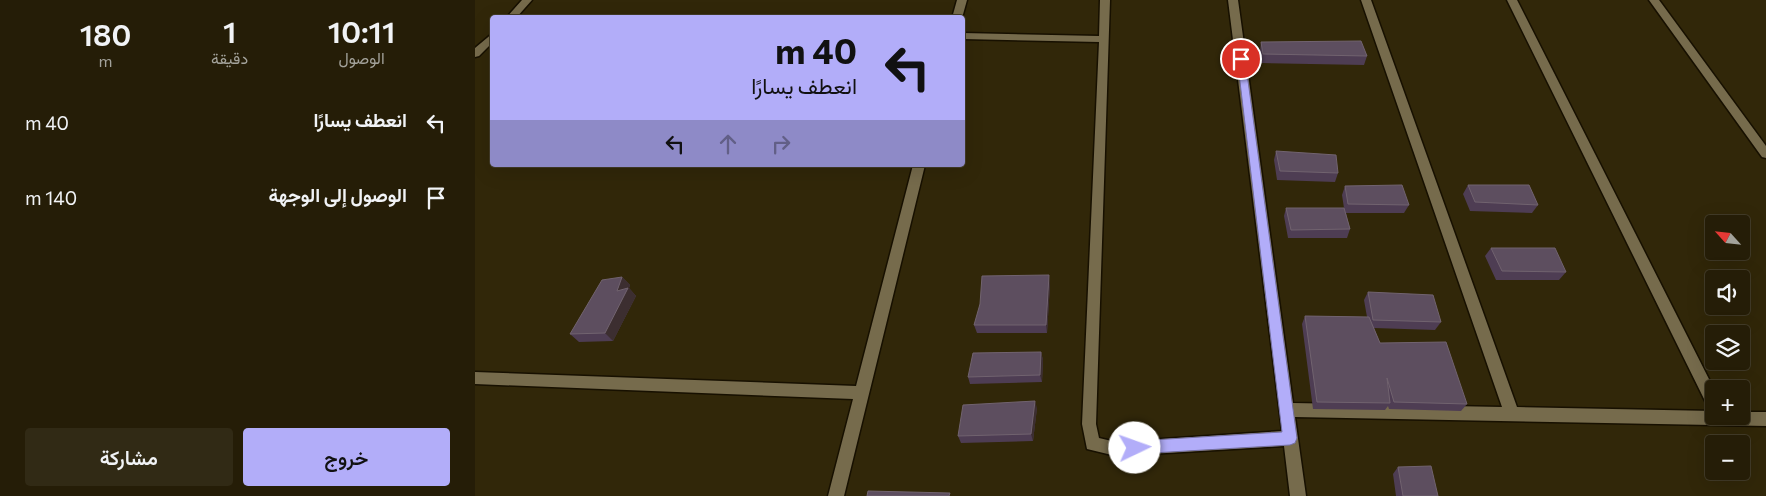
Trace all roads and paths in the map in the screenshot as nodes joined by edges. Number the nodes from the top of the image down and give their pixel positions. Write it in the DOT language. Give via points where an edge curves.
graph roads {
  1 [pos="527,0"];
  2 [pos="962,0"];
  3 [pos="1105,0"];
  4 [pos="1233,0"];
  5 [pos="1366,0"];
  6 [pos="1512,0"];
  7 [pos="1654,0"];
  8 [pos="513,15"];
  9 [pos="958,15"];
  10 [pos="965,36"];
  11 [pos="490,39"];
  12 [pos="1103,39"];
  13 [pos="475,54"];
  14 [pos="1766,154"];
  15 [pos="918,167"];
  16 [pos="475,378"];
  17 [pos="1705,386"];
  18 [pos="861,393"];
  19 [pos="1287,410"];
  20 [pos="1512,414"];
  21 [pos="1705,417"];
  22 [pos="1750,418"];
  23 [pos="1766,419"];
  24 [pos="1290,438"];
  25 [pos="836,496"];
  26 [pos="1298,496"];
  1 -- 8 [label="street"];
  2 -- 9 [label="street"];
  3 -- 12 [label="street"];
  4 -- 19 [label="street"];
  5 -- 20 [label="street"];
  6 -- 17 [label="street"];
  7 -- 14 [label="street"];
  10 -- 12 [label="street"];
  11 -- 13 [label="street"];
  12 -- 24 [label="street" via="1089,424 1093,444 1116,449"];
  15 -- 18 [label="street"];
  16 -- 18 [label="street"];
  18 -- 25 [label="street"];
  19 -- 20 [label="street"];
  19 -- 24 [label="street"];
  20 -- 21 [label="street"];
  22 -- 23 [label="street"];
  24 -- 26 [label="street"];
}
